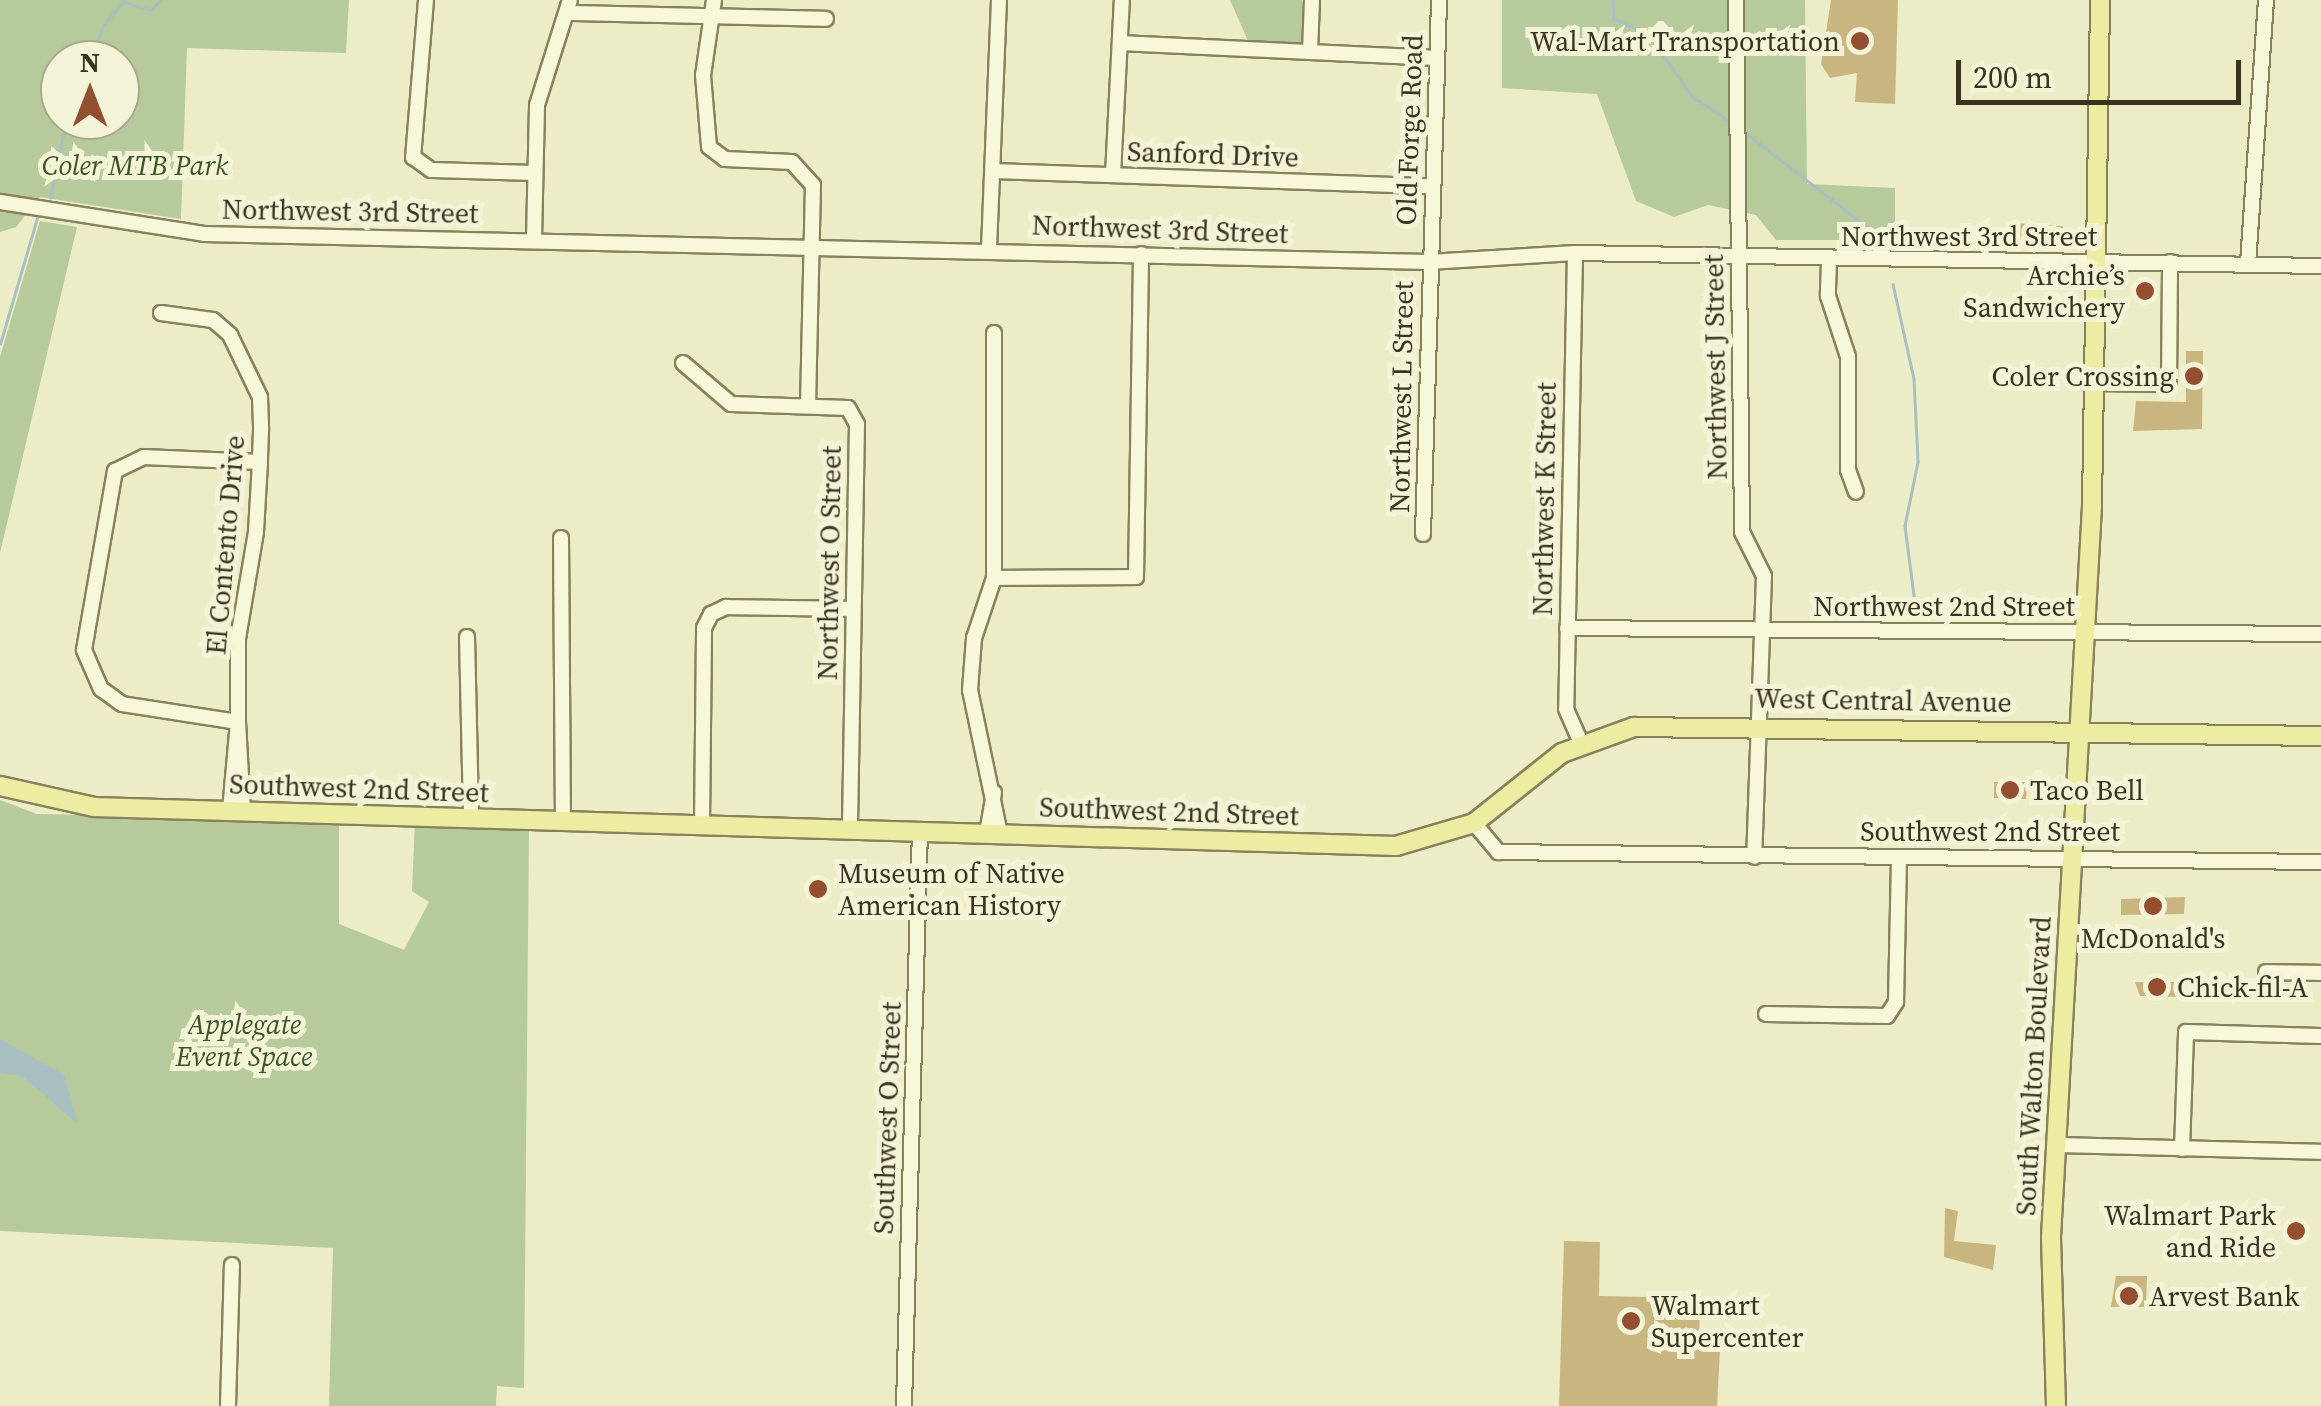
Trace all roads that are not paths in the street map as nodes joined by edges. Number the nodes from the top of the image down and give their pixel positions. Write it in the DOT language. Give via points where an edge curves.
graph roads {
  1 [pos="426,0"];
  2 [pos="1000,0"];
  3 [pos="1122,0"];
  4 [pos="1312,0"];
  5 [pos="1439,0"];
  6 [pos="1736,0"];
  7 [pos="2100,0"];
  8 [pos="2266,0"];
  9 [pos="570,6"];
  10 [pos="713,8"];
  11 [pos="826,19"];
  12 [pos="1120,43"];
  13 [pos="1310,52"];
  14 [pos="1436,58"];
  15 [pos="993,170"];
  16 [pos="535,172"];
  17 [pos="1113,175"];
  18 [pos="1430,186"];
  19 [pos="0,202"];
  20 [pos="534,239"];
  21 [pos="809,245"];
  22 [pos="989,249"];
  23 [pos="1575,253"];
  24 [pos="1141,254"];
  25 [pos="1738,258"];
  26 [pos="1829,261"];
  27 [pos="1429,262"];
  28 [pos="2170,262"];
  29 [pos="2096,264"];
  30 [pos="2248,264"];
  31 [pos="2321,266"];
  32 [pos="161,313"];
  33 [pos="994,334"];
  34 [pos="683,363"];
  35 [pos="2094,384"];
  36 [pos="808,405"];
  37 [pos="260,462"];
  38 [pos="1856,492"];
  39 [pos="1422,534"];
  40 [pos="560,538"];
  41 [pos="994,578"];
  42 [pos="852,610"];
  43 [pos="1566,628"];
  44 [pos="1762,629"];
  45 [pos="2086,632"];
  46 [pos="2321,634"];
  47 [pos="467,637"];
  48 [pos="238,722"];
  49 [pos="1756,726"];
  50 [pos="2082,730"];
  51 [pos="2321,736"];
  52 [pos="1582,743"];
  53 [pos="0,786"];
  54 [pos="237,812"];
  55 [pos="471,818"];
  56 [pos="564,821"];
  57 [pos="1474,824"];
  58 [pos="702,825"];
  59 [pos="850,829"];
  60 [pos="920,832"];
  61 [pos="994,833"];
  62 [pos="1754,857"];
  63 [pos="1899,860"];
  64 [pos="2073,860"];
  65 [pos="2321,862"];
  66 [pos="2266,972"];
  67 [pos="2321,973"];
  68 [pos="1766,1014"];
  69 [pos="2321,1036"];
  70 [pos="2056,1144"];
  71 [pos="2182,1149"];
  72 [pos="2321,1152"];
  73 [pos="232,1265"];
  74 [pos="228,1406"];
  75 [pos="904,1406"];
  76 [pos="2056,1406"];
  1 -- 16 [label="street" via="413,157 421,168"];
  2 -- 15 [label="street"];
  3 -- 12 [label="street"];
  4 -- 13 [label="street"];
  5 -- 14 [label="street, Old Forge Road"];
  6 -- 25 [label="street, Northwest J Street"];
  7 -- 29 [label="main road, South Walton Boulevard"];
  8 -- 30 [label="street"];
  9 -- 10 [label="street"];
  9 -- 16 [label="street" via="540,86"];
  10 -- 11 [label="street"];
  10 -- 21 [label="street, Northwest O Street" via="702,130 725,158 792,162 806,172 813,185"];
  12 -- 13 [label="street"];
  12 -- 17 [label="street"];
  13 -- 14 [label="street"];
  14 -- 18 [label="street, Old Forge Road"];
  15 -- 17 [label="street, Sanford Drive"];
  15 -- 22 [label="street"];
  16 -- 20 [label="street"];
  17 -- 18 [label="street, Sanford Drive"];
  18 -- 27 [label="street, Old Forge Road"];
  19 -- 20 [label="street, Northwest 3rd Street" via="204,234"];
  20 -- 21 [label="street, Northwest 3rd Street"];
  21 -- 22 [label="street, Northwest 3rd Street"];
  21 -- 36 [label="street, Northwest O Street"];
  22 -- 24 [label="street, Northwest 3rd Street"];
  23 -- 25 [label="street, Northwest 3rd Street"];
  23 -- 27 [label="street, Northwest 3rd Street"];
  23 -- 43 [label="street, Northwest K Street"];
  24 -- 27 [label="street, Northwest 3rd Street"];
  24 -- 41 [label="street" via="1136,577"];
  25 -- 26 [label="street, Northwest 3rd Street"];
  25 -- 44 [label="street, Northwest J Street" via="1742,532 1764,576"];
  26 -- 29 [label="street, Northwest 3rd Street"];
  26 -- 38 [label="street" via="1828,296 1848,357 1848,470"];
  27 -- 39 [label="street, Northwest L Street"];
  28 -- 29 [label="street, Northwest 3rd Street"];
  28 -- 30 [label="street, Northwest 3rd Street"];
  28 -- 35 [label="street" via="2170,384"];
  29 -- 35 [label="main road, South Walton Boulevard"];
  30 -- 31 [label="street, Northwest 3rd Street"];
  32 -- 37 [label="street, El Contento Drive" via="213,320 230,335 260,397"];
  33 -- 41 [label="street"];
  34 -- 36 [label="street" via="732,404"];
  35 -- 45 [label="main road, South Walton Boulevard"];
  36 -- 42 [label="street, Northwest O Street" via="848,408 857,424"];
  37 -- 48 [label="street, El Contento Drive" via="238,638"];
  37 -- 48 [label="street" via="144,457 115,471 84,622 90,673 122,704"];
  40 -- 56 [label="street"];
  41 -- 61 [label="street" via="974,638 970,690 994,793"];
  42 -- 58 [label="street" via="726,607 711,614 704,628"];
  42 -- 59 [label="street, Northwest O Street"];
  43 -- 44 [label="street, Northwest 2nd Street"];
  43 -- 52 [label="street, Northwest K Street" via="1566,709"];
  44 -- 45 [label="street, Northwest 2nd Street"];
  44 -- 49 [label="street, Northwest J Street"];
  45 -- 46 [label="street, Northwest 2nd Street"];
  45 -- 50 [label="main road, South Walton Boulevard"];
  47 -- 55 [label="street"];
  48 -- 54 [label="street, El Contento Drive"];
  49 -- 50 [label="main road, West Central Avenue"];
  49 -- 52 [label="main road, West Central Avenue" via="1634,726"];
  49 -- 62 [label="street, Northwest J Street"];
  50 -- 51 [label="main road, West Central Avenue"];
  50 -- 64 [label="main road, South Walton Boulevard"];
  52 -- 57 [label="main road, West Central Avenue"];
  53 -- 54 [label="main road, Southwest 2nd Street" via="94,808"];
  54 -- 55 [label="main road, Southwest 2nd Street"];
  55 -- 56 [label="main road, Southwest 2nd Street"];
  56 -- 58 [label="main road, Southwest 2nd Street"];
  57 -- 61 [label="main road, Southwest 2nd Street" via="1396,846"];
  57 -- 62 [label="street, Southwest 2nd Street" via="1498,852"];
  58 -- 59 [label="main road, Southwest 2nd Street"];
  59 -- 60 [label="main road, Southwest 2nd Street"];
  60 -- 61 [label="main road, Southwest 2nd Street"];
  60 -- 75 [label="street, Southwest O Street"];
  62 -- 63 [label="street, Southwest 2nd Street"];
  63 -- 64 [label="street, Southwest 2nd Street"];
  63 -- 68 [label="street" via="1896,1002 1887,1016"];
  64 -- 65 [label="street, Southwest 2nd Street"];
  64 -- 70 [label="main road, South Walton Boulevard"];
  66 -- 67 [label="street"];
  69 -- 71 [label="street" via="2186,1032"];
  70 -- 71 [label="street"];
  70 -- 76 [label="main road, South Walton Boulevard"];
  71 -- 72 [label="street"];
  73 -- 74 [label="street"];
}
